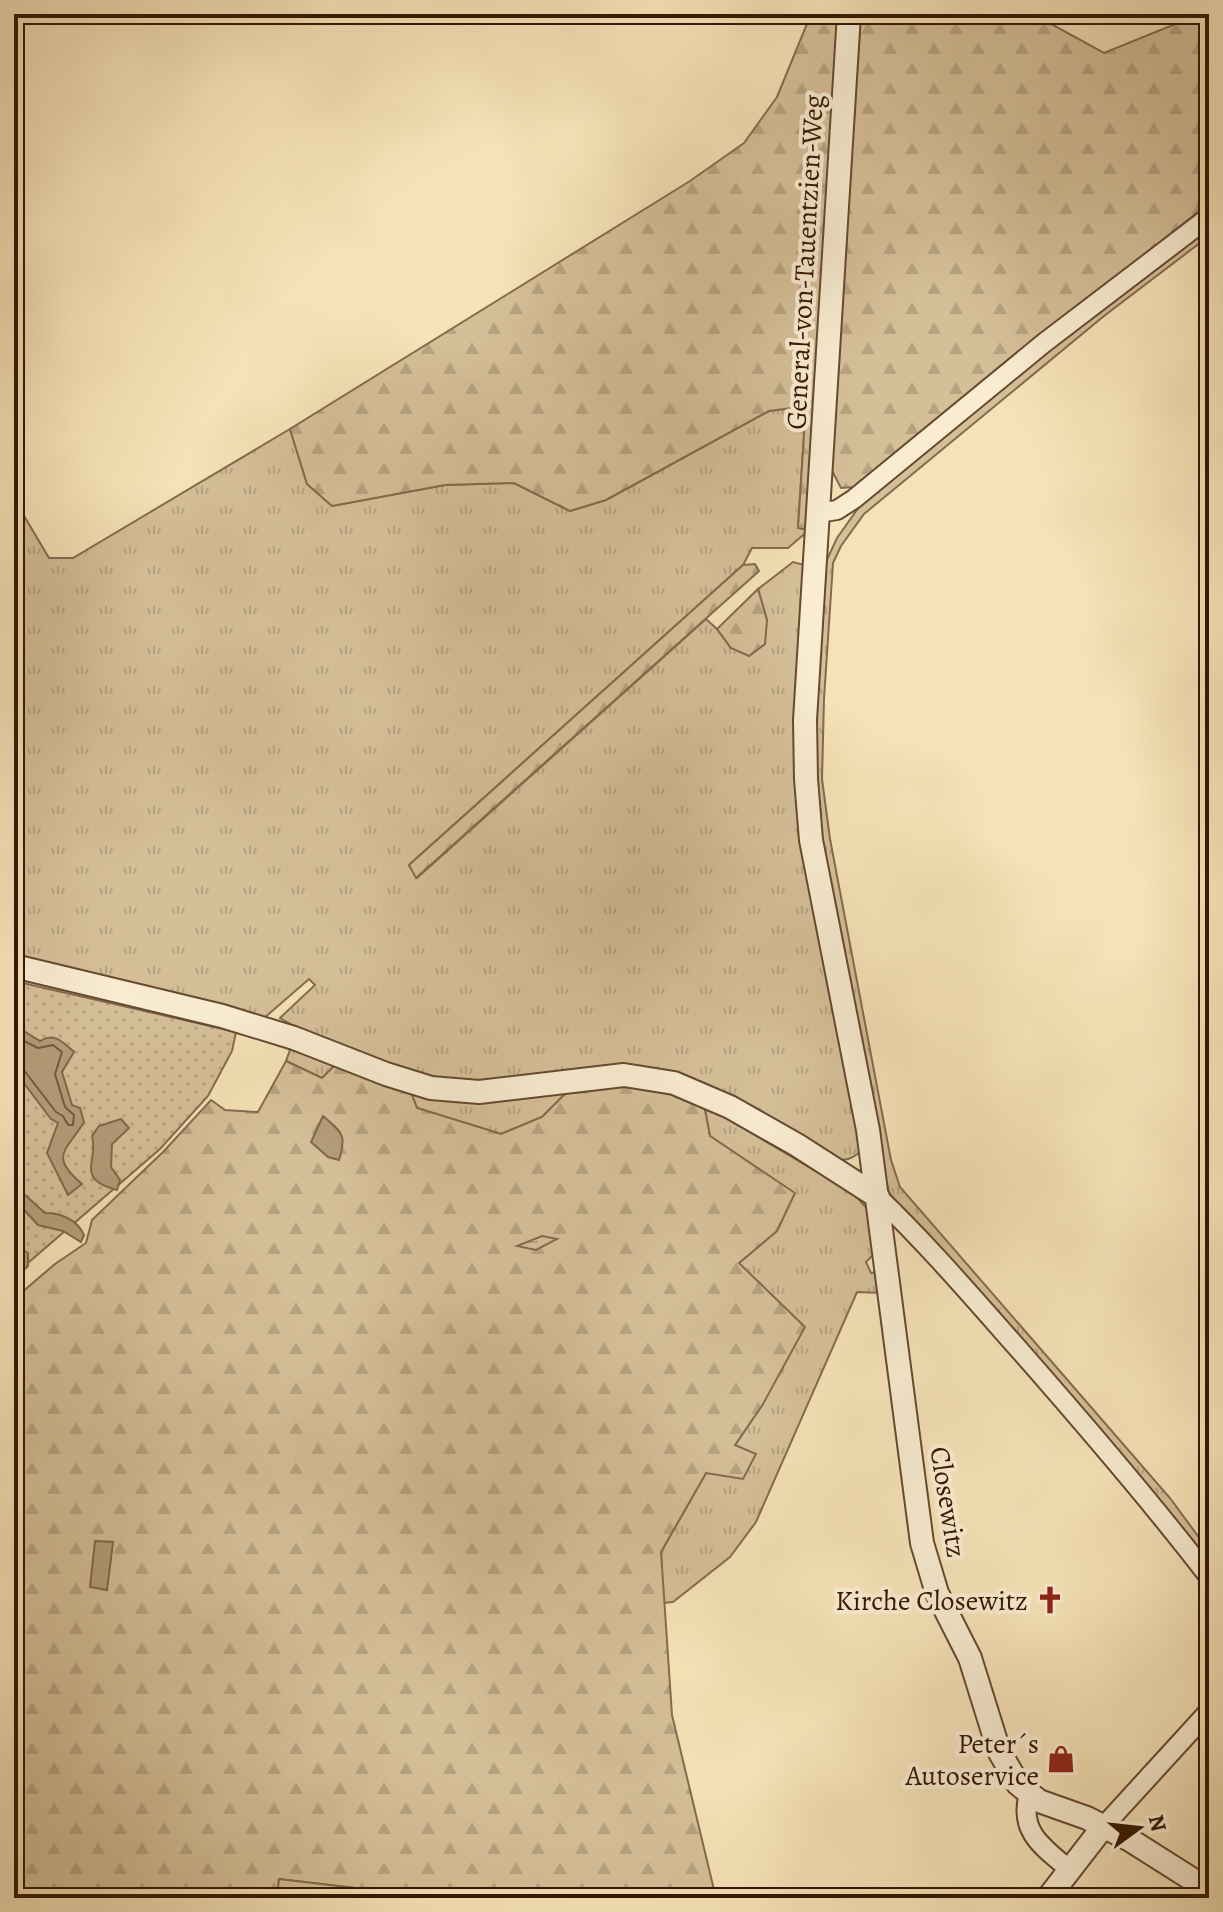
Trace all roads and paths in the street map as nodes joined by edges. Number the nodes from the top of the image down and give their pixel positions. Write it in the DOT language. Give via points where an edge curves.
graph roads {
  1 [pos="849,14"];
  2 [pos="1209,217"];
  3 [pos="818,513"];
  4 [pos="14,966"];
  5 [pos="878,1197"];
  6 [pos="1209,1577"];
  7 [pos="1209,1711"];
  8 [pos="1029,1794"];
  9 [pos="1103,1827"];
  10 [pos="1070,1870"];
  11 [pos="1209,1890"];
  12 [pos="1048,1898"];
  1 -- 3 [label="street, General-von-Tauentzien-Weg"];
  2 -- 3 [label="street" via="854,499 837,510"];
  3 -- 5 [label="street, General-von-Tauentzien-Weg" via="805,720 811,840"];
  4 -- 5 [label="street" via="264,1028 431,1088 479,1092 624,1075 674,1083 730,1107"];
  5 -- 6 [label="street" via="924,1241 1048,1382"];
  5 -- 8 [label="street, Closewitz" via="922,1543 937,1593 970,1658 999,1751"];
  7 -- 9 [label="street"];
  8 -- 9 [label="street, Closewitz"];
  8 -- 10 [label="street" via="1024,1810 1031,1831"];
  9 -- 10 [label="street"];
  9 -- 11 [label="street"];
  10 -- 12 [label="street"];
}
